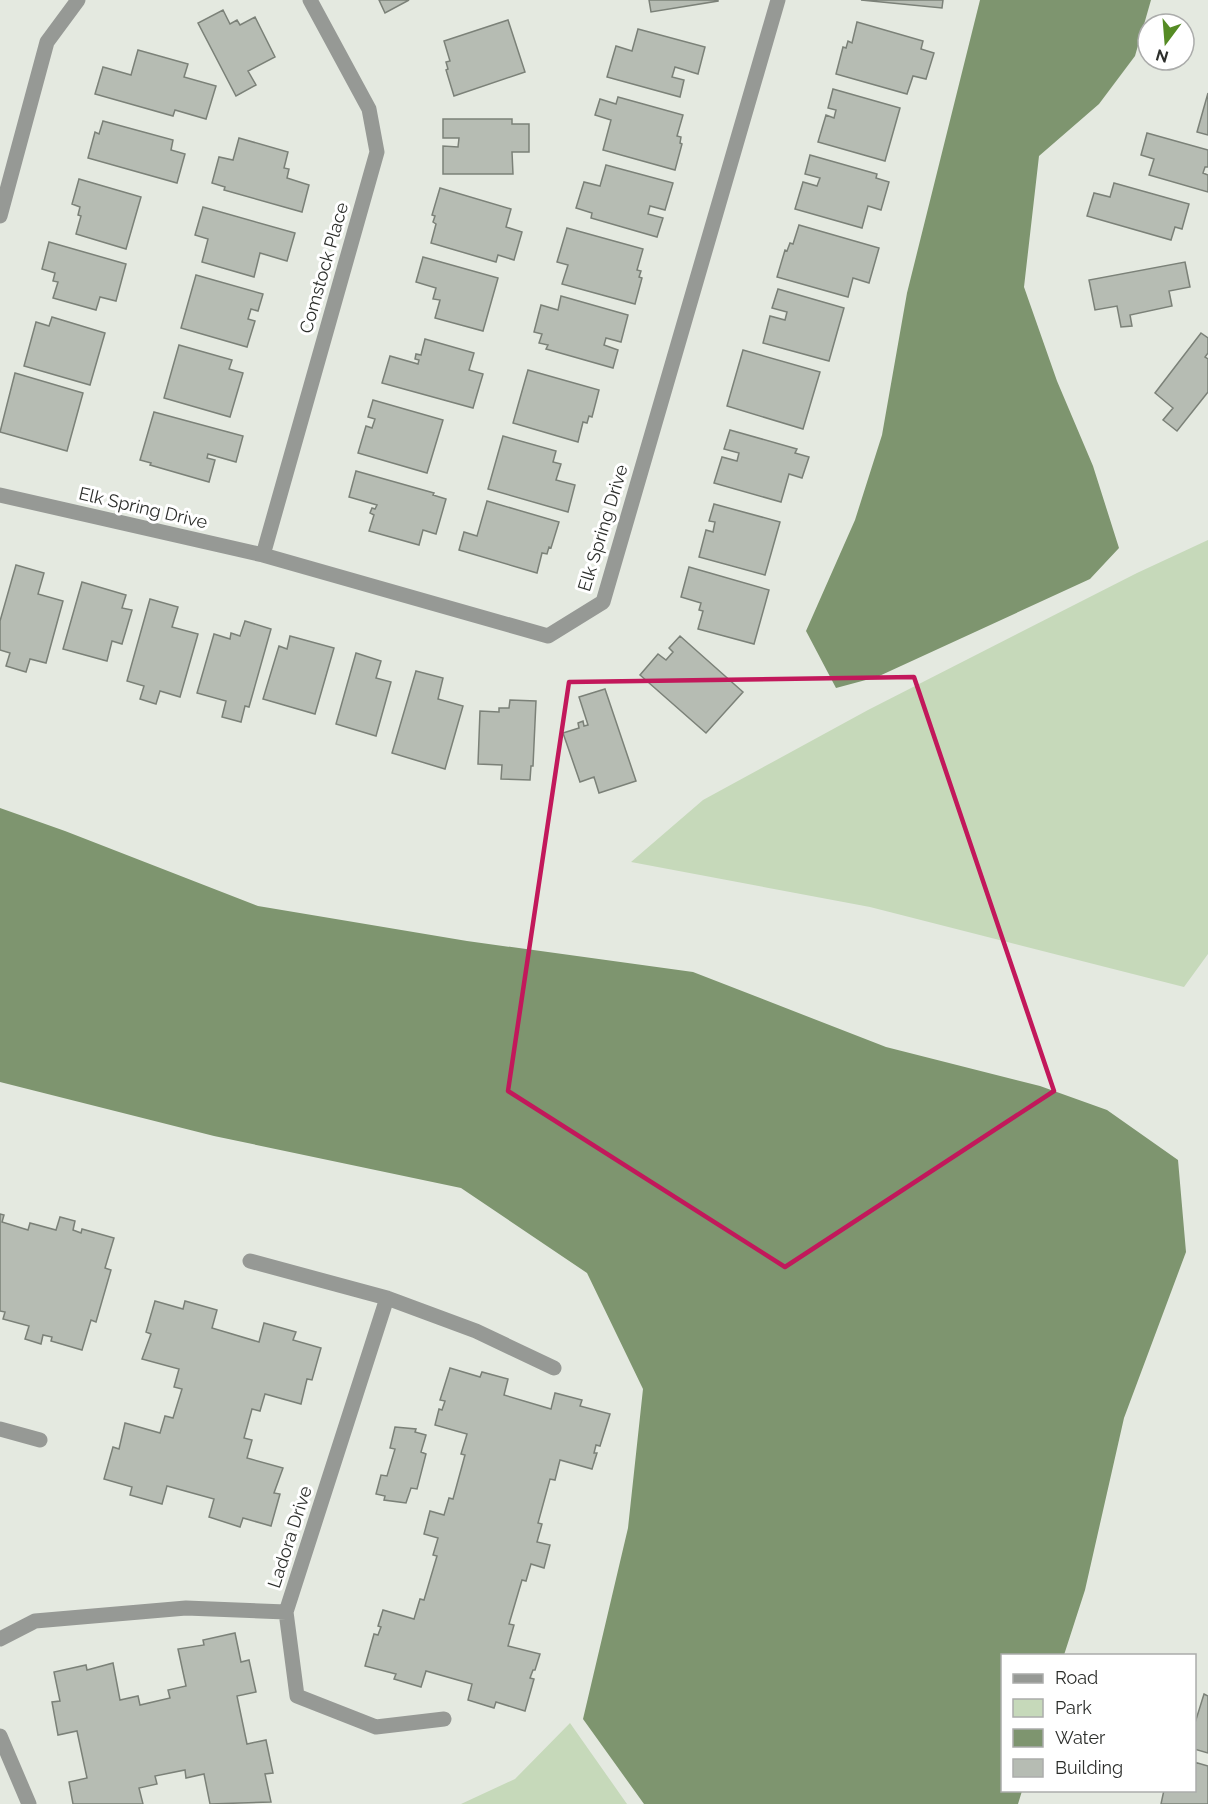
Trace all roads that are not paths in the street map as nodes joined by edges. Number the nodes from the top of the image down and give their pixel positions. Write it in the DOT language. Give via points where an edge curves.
graph roads {
  1 [pos="78,0"];
  2 [pos="310,0"];
  3 [pos="778,0"];
  4 [pos="0,216"];
  5 [pos="0,495"];
  6 [pos="263,555"];
  7 [pos="250,1261"];
  8 [pos="387,1298"];
  9 [pos="554,1368"];
  10 [pos="0,1429"];
  11 [pos="40,1440"];
  12 [pos="286,1612"];
  13 [pos="0,1639"];
  14 [pos="444,1719"];
  15 [pos="0,1736"];
  16 [pos="28,1804"];
  1 -- 4 [label="street" via="47,42"];
  2 -- 6 [label="street, Comstock Place" via="369,109 377,152"];
  3 -- 6 [label="street, Elk Spring Drive" via="603,602 548,636"];
  5 -- 6 [label="street, Elk Spring Drive"];
  7 -- 8 [label="street"];
  8 -- 9 [label="street" via="476,1331"];
  8 -- 12 [label="street, Ladora Drive"];
  10 -- 11 [label="street"];
  12 -- 13 [label="street, Ladora Drive" via="186,1608 35,1621"];
  12 -- 14 [label="street" via="297,1696 376,1727"];
  15 -- 16 [label="street"];
}
